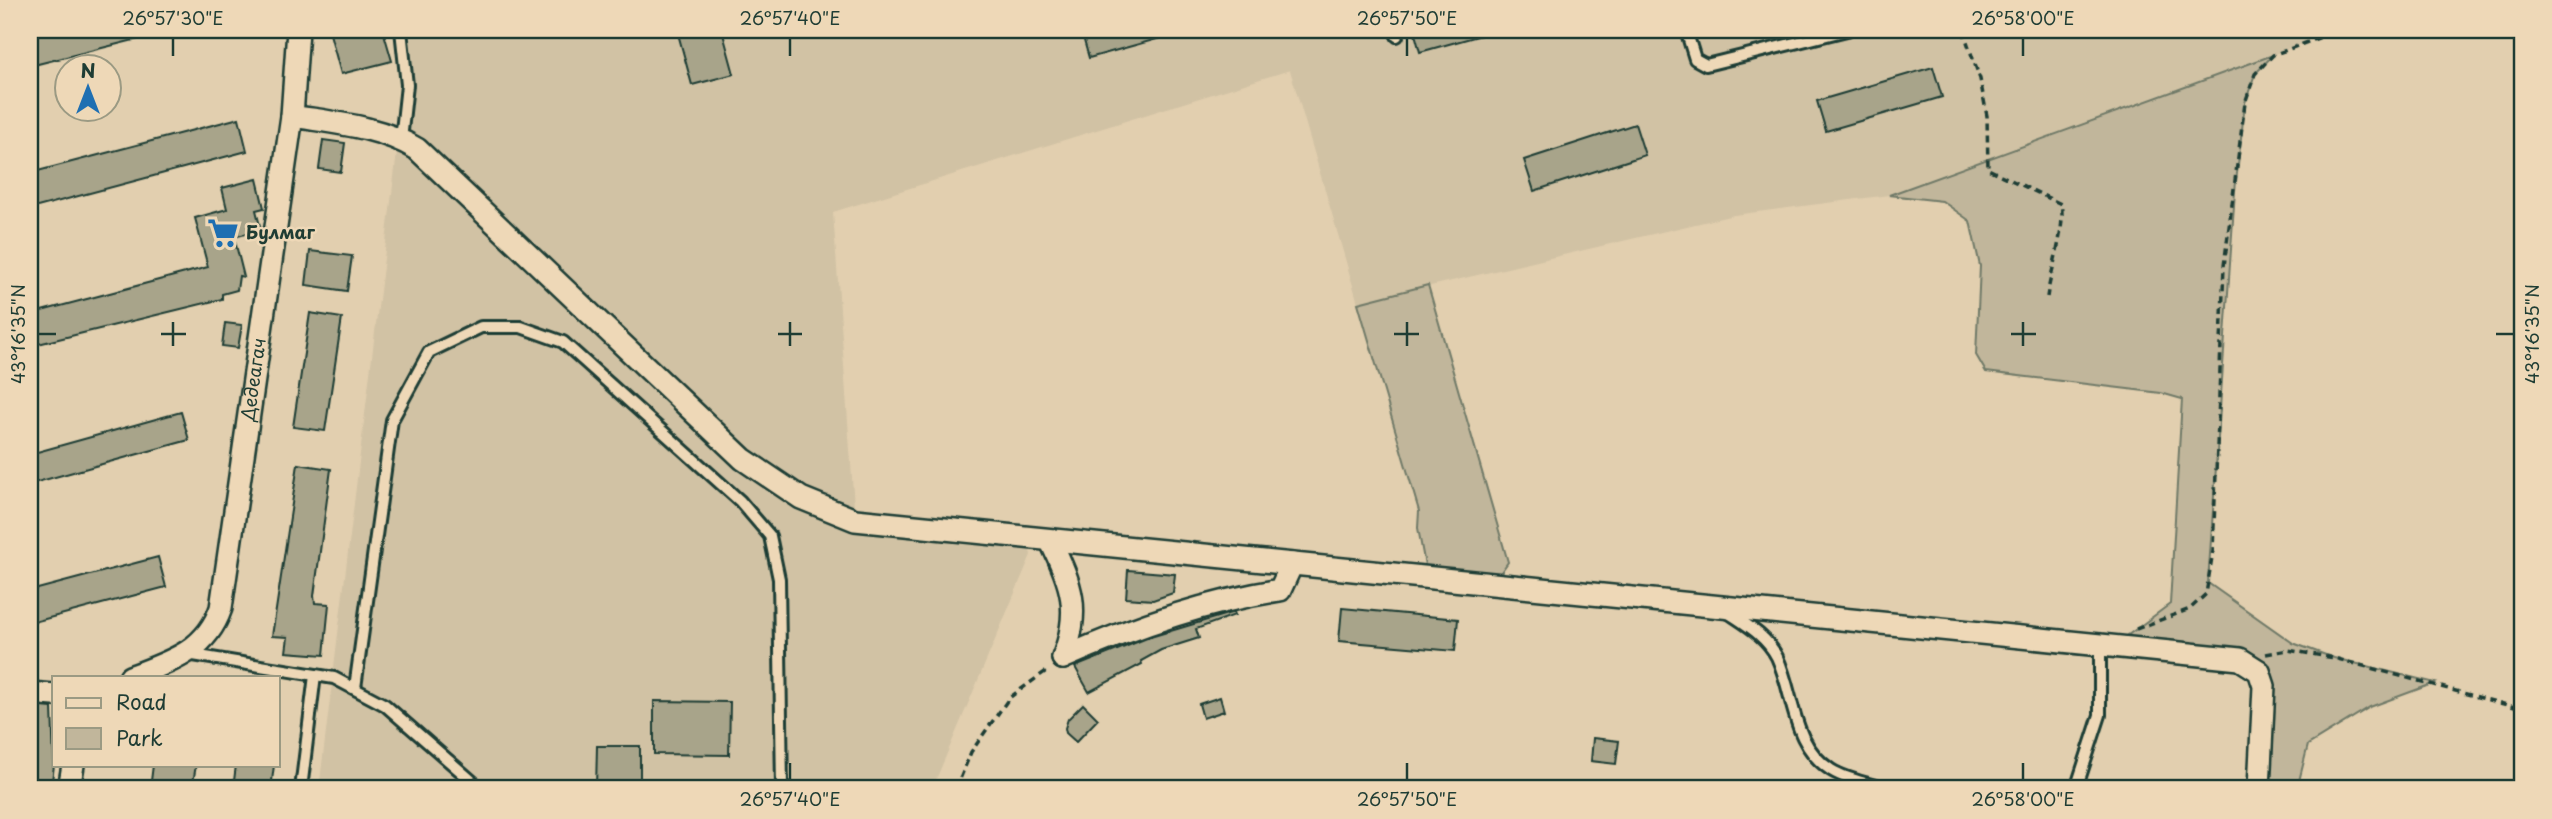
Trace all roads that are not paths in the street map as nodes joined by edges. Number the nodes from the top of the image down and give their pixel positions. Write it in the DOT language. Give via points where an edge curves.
graph roads {
  1 [pos="298,30"];
  2 [pos="401,30"];
  3 [pos="1686,30"];
  4 [pos="1847,30"];
  5 [pos="292,116"];
  6 [pos="401,140"];
  7 [pos="1051,542"];
  8 [pos="1292,564"];
  9 [pos="1715,604"];
  10 [pos="2106,647"];
  11 [pos="187,654"];
  12 [pos="315,675"];
  13 [pos="132,676"];
  14 [pos="355,688"];
  15 [pos="30,693"];
  16 [pos="52,695"];
  17 [pos="73,766"];
  18 [pos="69,789"];
  19 [pos="301,789"];
  20 [pos="481,789"];
  21 [pos="782,789"];
  22 [pos="1887,789"];
  23 [pos="2076,789"];
  24 [pos="2259,789"];
  1 -- 5 [label="street, Дедеагач"];
  2 -- 6 [label="lane" via="407,85"];
  3 -- 4 [label="lane" via="1695,59 1706,65"];
  5 -- 6 [label="street" via="373,129"];
  5 -- 11 [label="street, Дедеагач" via="221,608 210,632"];
  6 -- 7 [label="street" via="417,149 743,459 801,498 855,520"];
  7 -- 8 [label="street"];
  7 -- 8 [label="street" via="1069,580 1073,611 1073,632 1063,658 1136,625 1230,598 1280,590"];
  8 -- 9 [label="street"];
  9 -- 10 [label="street"];
  9 -- 22 [label="lane" via="1761,635 1777,657 1800,733 1815,757 1834,772"];
  10 -- 23 [label="lane" via="2100,715"];
  10 -- 24 [label="street" via="2240,659 2259,671 2264,686"];
  11 -- 12 [label="lane"];
  11 -- 13 [label="street, Дедеагач"];
  12 -- 14 [label="lane"];
  12 -- 19 [label="lane"];
  14 -- 20 [label="lane" via="385,705"];
  14 -- 21 [label="lane" via="392,420 429,352 481,327 521,327 563,342 740,501 770,536 779,579"];
  15 -- 16 [label="street"];
  17 -- 18 [label="street"];
}
